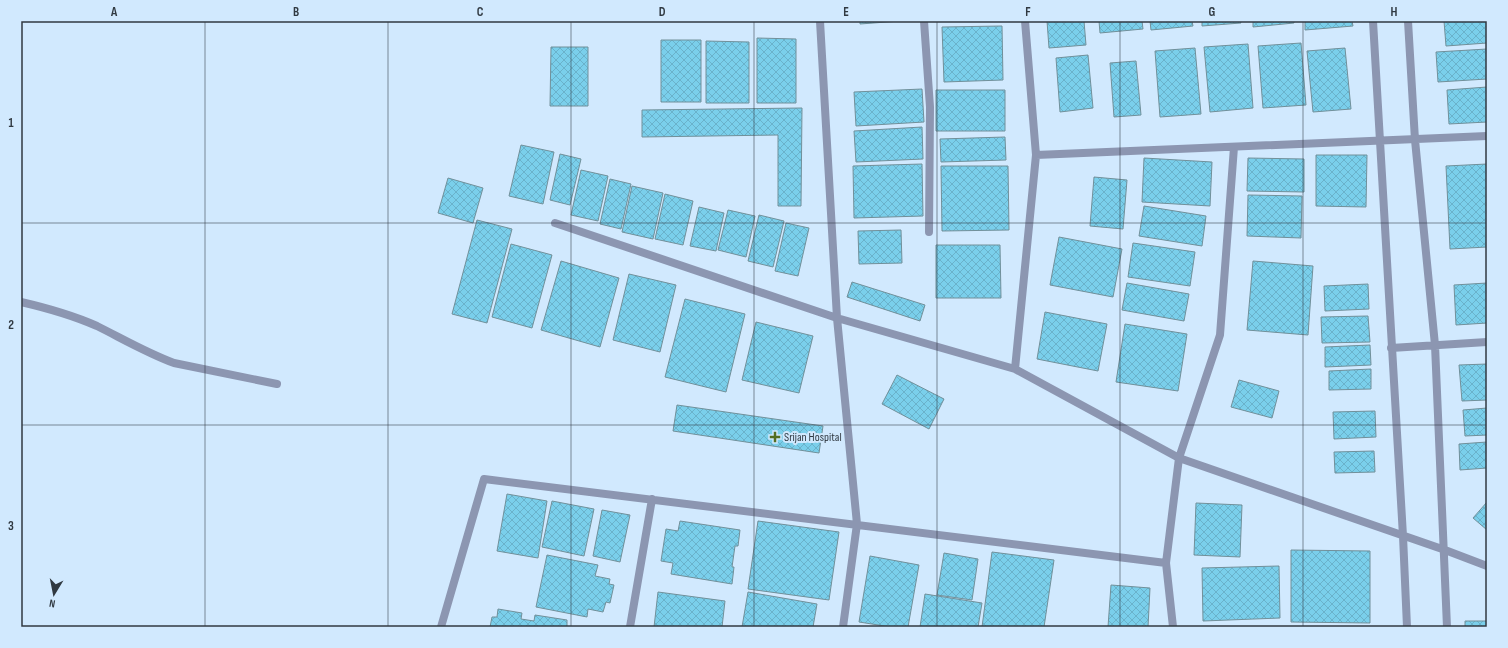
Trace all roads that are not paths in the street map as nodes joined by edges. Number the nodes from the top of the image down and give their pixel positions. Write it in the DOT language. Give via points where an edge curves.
graph roads {
  1 [pos="820,21"];
  2 [pos="924,21"];
  3 [pos="1025,21"];
  4 [pos="1373,21"];
  5 [pos="1408,21"];
  6 [pos="1487,136"];
  7 [pos="1415,140"];
  8 [pos="1379,141"];
  9 [pos="1234,147"];
  10 [pos="1036,155"];
  11 [pos="555,223"];
  12 [pos="929,232"];
  13 [pos="21,302"];
  14 [pos="837,318"];
  15 [pos="1487,342"];
  16 [pos="1435,345"];
  17 [pos="1392,348"];
  18 [pos="1015,369"];
  19 [pos="277,384"];
  20 [pos="1179,458"];
  21 [pos="652,499"];
  22 [pos="857,524"];
  23 [pos="1403,536"];
  24 [pos="1444,550"];
  25 [pos="1166,562"];
  26 [pos="1487,566"];
  27 [pos="441,627"];
  28 [pos="630,627"];
  29 [pos="843,627"];
  30 [pos="1173,627"];
  31 [pos="1407,627"];
  32 [pos="1447,627"];
  1 -- 14 [label="street"];
  2 -- 12 [label="street" via="930,107"];
  3 -- 10 [label="street"];
  4 -- 8 [label="street"];
  5 -- 7 [label="street"];
  6 -- 7 [label="street"];
  7 -- 8 [label="street"];
  7 -- 16 [label="street"];
  8 -- 9 [label="street"];
  8 -- 17 [label="street"];
  9 -- 10 [label="street"];
  9 -- 20 [label="street" via="1220,335"];
  10 -- 18 [label="street"];
  11 -- 14 [label="street"];
  13 -- 19 [label="street" via="71,315 174,363"];
  14 -- 18 [label="street"];
  14 -- 22 [label="street"];
  15 -- 16 [label="street"];
  16 -- 17 [label="street"];
  16 -- 24 [label="street"];
  17 -- 23 [label="street"];
  18 -- 20 [label="street"];
  20 -- 23 [label="street"];
  20 -- 25 [label="street"];
  21 -- 22 [label="street"];
  21 -- 27 [label="street" via="484,479"];
  21 -- 28 [label="street"];
  22 -- 25 [label="street"];
  22 -- 29 [label="street"];
  23 -- 24 [label="street"];
  23 -- 31 [label="street"];
  24 -- 26 [label="street"];
  24 -- 32 [label="street"];
  25 -- 30 [label="street"];
}
